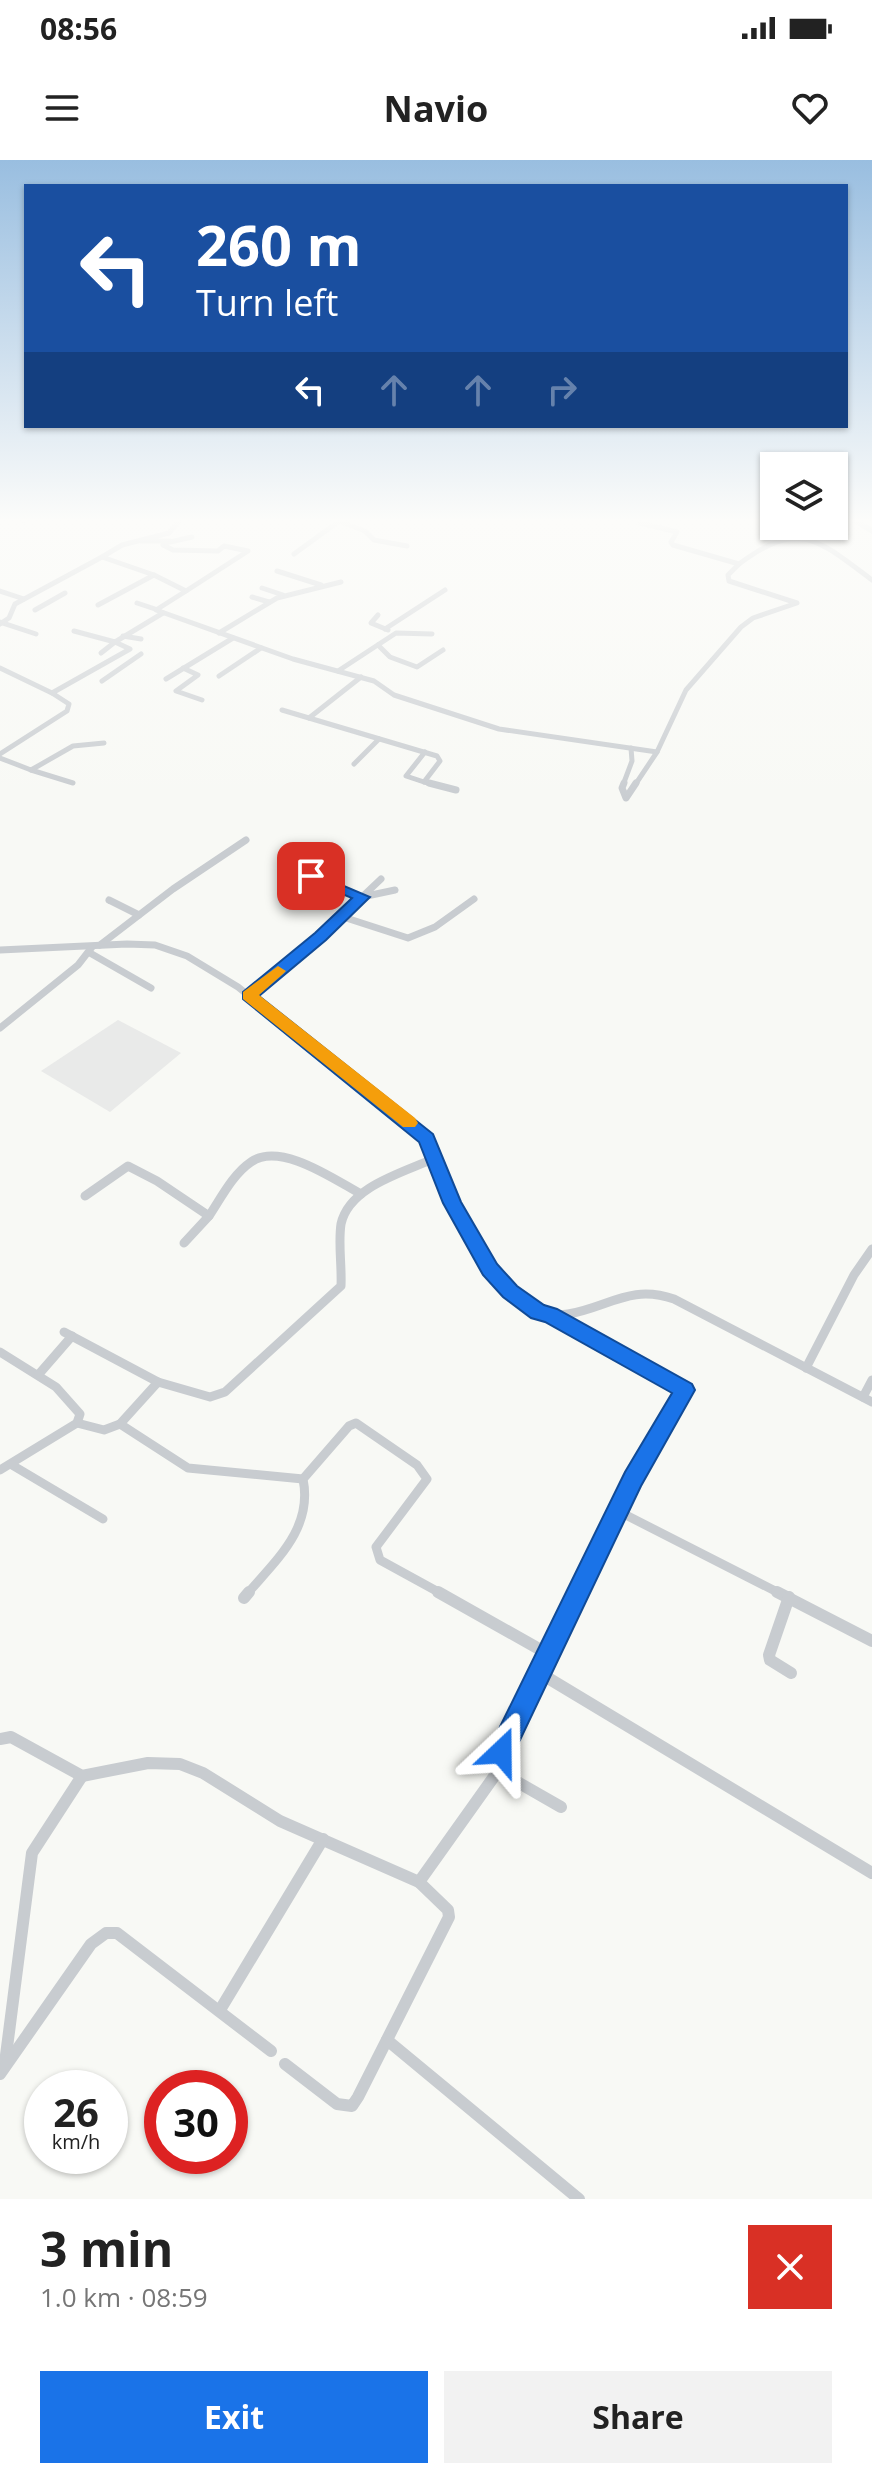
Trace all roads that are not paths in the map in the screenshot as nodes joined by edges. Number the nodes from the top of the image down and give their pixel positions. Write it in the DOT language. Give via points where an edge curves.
graph roads {
  1 [pos="161,614"];
  2 [pos="166,614"];
  3 [pos="249,614"];
  4 [pos="408,614"];
  5 [pos="764,614"];
  6 [pos="378,615"];
  7 [pos="1,623"];
  8 [pos="385,629"];
  9 [pos="74,631"];
  10 [pos="219,633"];
  11 [pos="396,633"];
  12 [pos="36,634"];
  13 [pos="432,634"];
  14 [pos="123,636"];
  15 [pos="233,638"];
  16 [pos="141,639"];
  17 [pos="115,642"];
  18 [pos="378,645"];
  19 [pos="261,648"];
  20 [pos="443,650"];
  21 [pos="101,653"];
  22 [pos="141,654"];
  23 [pos="0,668"];
  24 [pos="183,668"];
  25 [pos="338,671"];
  26 [pos="219,676"];
  27 [pos="361,677"];
  28 [pos="166,679"];
  29 [pos="102,681"];
  30 [pos="52,693"];
  31 [pos="202,700"];
  32 [pos="282,710"];
  33 [pos="309,718"];
  34 [pos="379,739"];
  35 [pos="104,743"];
  36 [pos="631,748"];
  37 [pos="425,752"];
  38 [pos="657,752"];
  39 [pos="0,756"];
  40 [pos="354,764"];
  41 [pos="31,770"];
  42 [pos="424,782"];
  43 [pos="73,783"];
  44 [pos="456,790"];
  45 [pos="246,840"];
  46 [pos="311,876"];
  47 [pos="381,879"];
  48 [pos="395,890"];
  49 [pos="362,897"];
  50 [pos="474,899"];
  51 [pos="109,900"];
  52 [pos="139,915"];
  53 [pos="340,916"];
  54 [pos="94,948"];
  55 [pos="0,950"];
  56 [pos="151,988"];
  57 [pos="248,996"];
  58 [pos="0,1028"];
  59 [pos="435,1158"];
  60 [pos="361,1194"];
  61 [pos="85,1196"];
  62 [pos="209,1216"];
  63 [pos="184,1243"];
  64 [pos="872,1249"];
  65 [pos="550,1315"];
  66 [pos="0,1352"];
  67 [pos="806,1368"];
  68 [pos="39,1374"];
  69 [pos="872,1380"];
  70 [pos="158,1382"];
  71 [pos="868,1399"];
  72 [pos="77,1423"];
  73 [pos="120,1424"];
  74 [pos="12,1465"];
  75 [pos="0,1470"];
  76 [pos="303,1479"];
  77 [pos="618,1511"];
  78 [pos="103,1519"];
  79 [pos="789,1597"];
  80 [pos="244,1598"];
  81 [pos="872,1641"];
  82 [pos="548,1654"];
  83 [pos="538,1672"];
  84 [pos="791,1673"];
  85 [pos="0,1739"];
  86 [pos="498,1771"];
  87 [pos="82,1776"];
  88 [pos="561,1807"];
  89 [pos="323,1839"];
  90 [pos="872,1873"];
  91 [pos="419,1882"];
  92 [pos="220,2010"];
  93 [pos="387,2040"];
  94 [pos="271,2051"];
  95 [pos="285,2064"];
  96 [pos="2,2071"];
  97 [pos="579,2199"];
  1 -- 14 [label="street"];
  2 -- 10 [label="street"];
  3 -- 10 [label="street"];
  4 -- 8 [label="street"];
  5 -- 38 [label="street" via="741,627 686,690"];
  6 -- 8 [label="street" via="371,623"];
  7 -- 12 [label="street"];
  8 -- 11 [label="street"];
  9 -- 17 [label="street"];
  10 -- 15 [label="street"];
  11 -- 13 [label="street"];
  11 -- 18 [label="street"];
  14 -- 16 [label="street"];
  14 -- 17 [label="street"];
  15 -- 19 [label="street"];
  15 -- 24 [label="street"];
  17 -- 21 [label="street"];
  17 -- 30 [label="street" via="131,648"];
  18 -- 20 [label="street" via="413,667"];
  18 -- 25 [label="street"];
  19 -- 25 [label="street"];
  19 -- 26 [label="street"];
  22 -- 29 [label="street"];
  23 -- 30 [label="street"];
  24 -- 28 [label="street"];
  24 -- 31 [label="street" via="198,675 176,691"];
  25 -- 27 [label="street"];
  27 -- 33 [label="street"];
  27 -- 36 [label="street" via="394,695 515,733"];
  30 -- 39 [label="street" via="69,704 67,711"];
  32 -- 33 [label="street"];
  33 -- 34 [label="street"];
  34 -- 37 [label="street"];
  34 -- 40 [label="street"];
  35 -- 41 [label="street" via="73,746"];
  36 -- 38 [label="street"];
  36 -- 38 [label="street" via="622,788 626,798"];
  37 -- 42 [label="street" via="440,761"];
  37 -- 42 [label="street" via="406,776"];
  39 -- 41 [label="street"];
  41 -- 43 [label="street"];
  42 -- 44 [label="street"];
  45 -- 52 [label="street"];
  46 -- 49 [label="street"];
  47 -- 49 [label="street"];
  48 -- 49 [label="street"];
  49 -- 53 [label="street"];
  50 -- 53 [label="street" via="435,927 408,938"];
  51 -- 52 [label="street"];
  52 -- 54 [label="street"];
  53 -- 57 [label="street"];
  54 -- 55 [label="street"];
  54 -- 56 [label="street"];
  54 -- 57 [label="street" via="155,945 222,975"];
  54 -- 58 [label="street"];
  57 -- 59 [label="street" via="400,1114 427,1139"];
  59 -- 60 [label="street"];
  59 -- 65 [label="street" via="452,1203 490,1270 526,1305"];
  60 -- 62 [label="street" via="289,1157 264,1156 238,1175"];
  60 -- 70 [label="street" via="343,1217 337,1291 218,1397"];
  61 -- 62 [label="street" via="128,1166"];
  62 -- 63 [label="street"];
  64 -- 67 [label="street"];
  65 -- 67 [label="street" via="634,1293 656,1293"];
  65 -- 77 [label="street" via="685,1390"];
  66 -- 68 [label="street"];
  67 -- 71 [label="street"];
  68 -- 70 [label="street" via="68,1334"];
  68 -- 72 [label="street" via="77,1408"];
  69 -- 71 [label="street"];
  70 -- 73 [label="street"];
  72 -- 73 [label="street" via="104,1430"];
  72 -- 74 [label="street"];
  73 -- 76 [label="street" via="188,1468"];
  74 -- 75 [label="street"];
  74 -- 78 [label="street"];
  76 -- 80 [label="street" via="305,1513"];
  76 -- 82 [label="street" via="349,1426 363,1426 417,1465 427,1479 376,1547 380,1560"];
  77 -- 79 [label="street"];
  77 -- 82 [label="street"];
  79 -- 81 [label="street"];
  79 -- 84 [label="street" via="769,1655"];
  82 -- 83 [label="street"];
  83 -- 86 [label="street" via="505,1739"];
  83 -- 90 [label="street"];
  85 -- 87 [label="street" via="11,1737"];
  86 -- 88 [label="street"];
  86 -- 91 [label="street"];
  87 -- 89 [label="street" via="148,1763 180,1764 280,1821"];
  87 -- 96 [label="street" via="32,1853"];
  89 -- 91 [label="street"];
  89 -- 92 [label="street"];
  91 -- 93 [label="street" via="449,1917"];
  92 -- 94 [label="street"];
  92 -- 96 [label="street" via="117,1933 106,1933 91,1944"];
  93 -- 95 [label="street" via="352,2106 337,2104"];
  93 -- 97 [label="street"];
}
